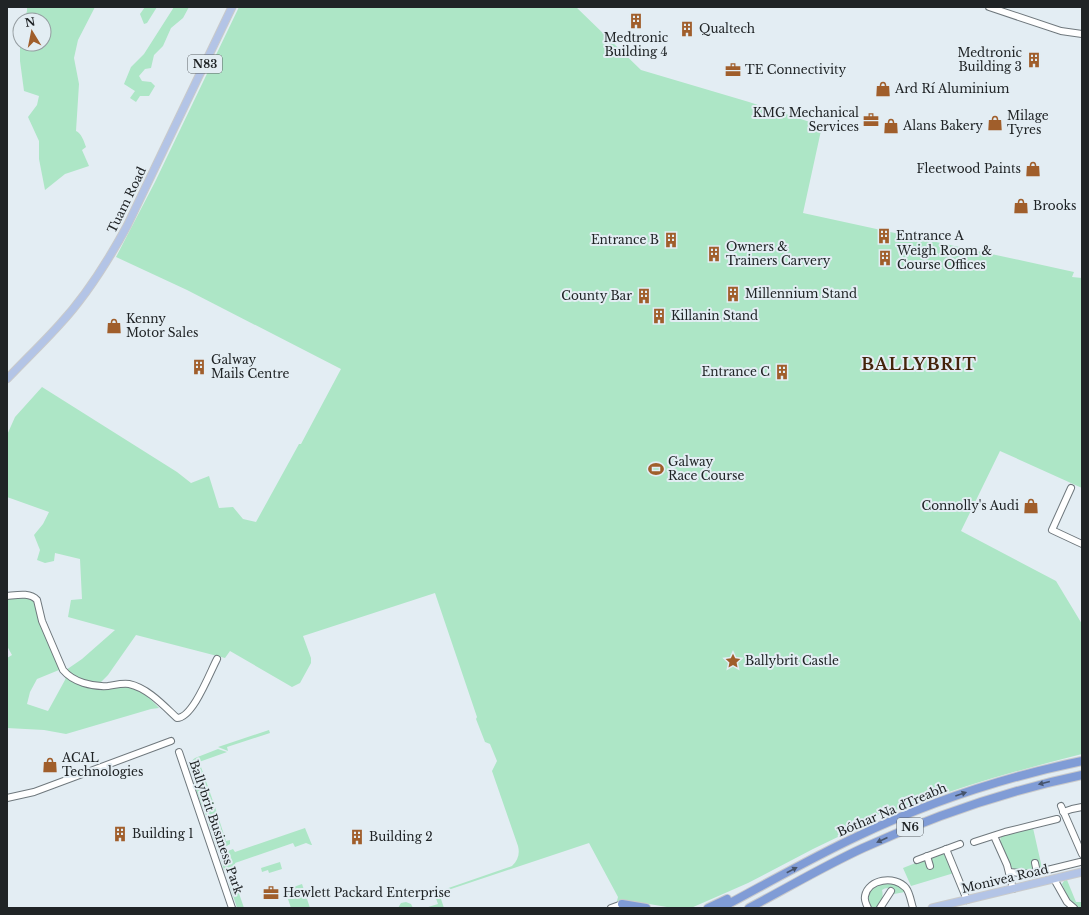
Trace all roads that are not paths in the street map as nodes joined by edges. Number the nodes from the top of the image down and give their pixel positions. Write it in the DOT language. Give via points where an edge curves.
graph roads {
  1 [pos="232,7"];
  2 [pos="989,7"];
  3 [pos="1082,34"];
  4 [pos="7,379"];
  5 [pos="1071,488"];
  6 [pos="1082,544"];
  7 [pos="7,596"];
  8 [pos="217,658"];
  9 [pos="171,741"];
  10 [pos="179,752"];
  11 [pos="1082,761"];
  12 [pos="1082,775"];
  13 [pos="7,798"];
  14 [pos="1082,807"];
  15 [pos="1057,819"];
  16 [pos="994,836"];
  17 [pos="974,842"];
  18 [pos="960,844"];
  19 [pos="946,849"];
  20 [pos="1082,854"];
  21 [pos="927,856"];
  22 [pos="917,860"];
  23 [pos="1080,862"];
  24 [pos="1035,863"];
  25 [pos="930,866"];
  26 [pos="1009,872"];
  27 [pos="1038,872"];
  28 [pos="1082,872"];
  29 [pos="1054,879"];
  30 [pos="757,889"];
  31 [pos="1013,889"];
  32 [pos="891,891"];
  33 [pos="966,900"];
  34 [pos="622,904"];
  35 [pos="1072,906"];
  36 [pos="232,908"];
  37 [pos="611,908"];
  38 [pos="646,908"];
  39 [pos="708,908"];
  40 [pos="721,908"];
  41 [pos="749,908"];
  42 [pos="868,908"];
  43 [pos="880,908"];
  44 [pos="913,908"];
  45 [pos="932,908"];
  46 [pos="1063,908"];
  1 -- 4 [label="main road, Tuam Road / N83" via="127,226 109,258 60,324"];
  2 -- 3 [label="street" via="1061,31"];
  5 -- 6 [label="street" via="1052,530"];
  7 -- 8 [label="street" via="28,595 37,600 46,630 67,675 97,686 130,684 151,694 177,718 187,713 195,703"];
  9 -- 13 [label="street" via="34,792"];
  10 -- 36 [label="street, Ballybrit Business Park"];
  30 -- 11 [label="highway, Bóthar Na dTreabh / N6, one-way" via="843,843 928,806 998,782"];
  12 -- 41 [label="highway, Bóthar Na dTreabh / N6, one-way" via="996,797 917,825 845,857"];
  14 -- 20 [label="street" via="1062,809"];
  15 -- 16 [label="street"];
  16 -- 17 [label="street"];
  16 -- 26 [label="street"];
  18 -- 19 [label="street"];
  19 -- 21 [label="street"];
  19 -- 33 [label="street"];
  21 -- 22 [label="street"];
  21 -- 25 [label="street"];
  23 -- 27 [label="street"];
  24 -- 27 [label="street"];
  26 -- 27 [label="street"];
  26 -- 31 [label="street"];
  28 -- 29 [label="main road, Monivea Road"];
  29 -- 31 [label="main road, Monivea Road"];
  29 -- 35 [label="street" via="1065,900"];
  30 -- 39 [label="highway" via="739,893"];
  30 -- 40 [label="highway, Bóthar Na dTreabh / N6"];
  31 -- 33 [label="main road, Monivea Road"];
  32 -- 43 [label="street"];
  33 -- 45 [label="main road, Monivea Road"];
  34 -- 37 [label="street"];
  34 -- 38 [label="highway"];
  35 -- 46 [label="street"];
  42 -- 44 [label="street" via="864,899 867,891 875,883 888,880 905,887"];
}
